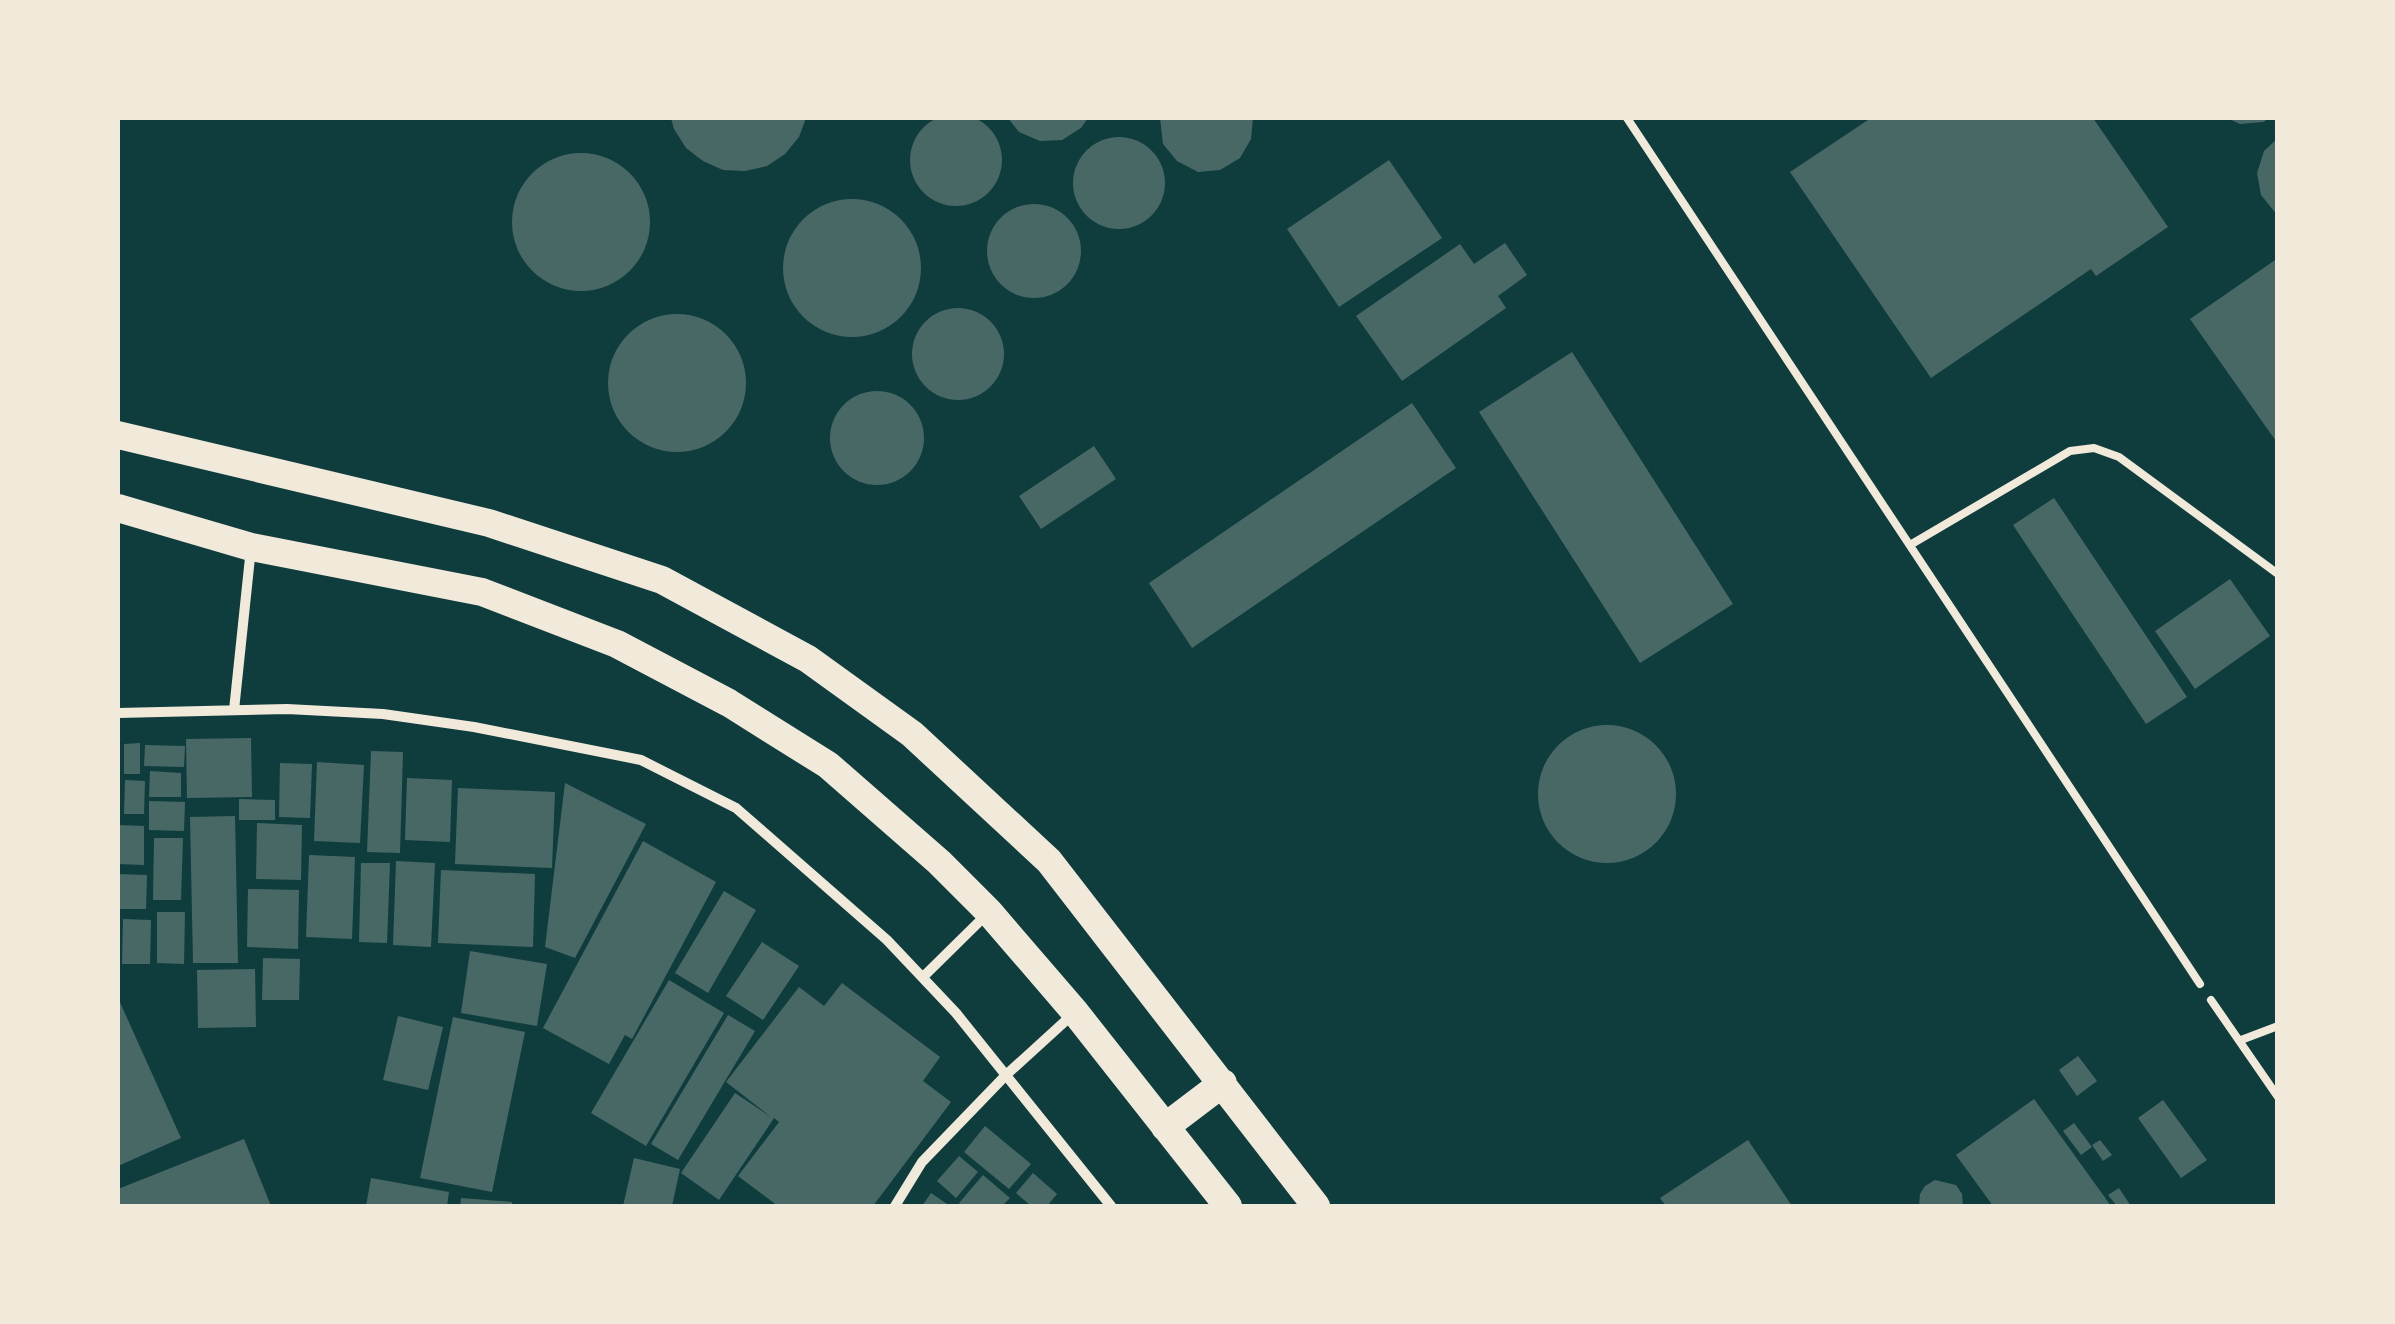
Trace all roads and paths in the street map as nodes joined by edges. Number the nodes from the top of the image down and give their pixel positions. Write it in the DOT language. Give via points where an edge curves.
graph roads {
  1 [pos="1627,118"];
  2 [pos="118,435"];
  3 [pos="118,508"];
  4 [pos="1910,545"];
  5 [pos="251,547"];
  6 [pos="2278,574"];
  7 [pos="234,710"];
  8 [pos="118,713"];
  9 [pos="989,912"];
  10 [pos="923,977"];
  11 [pos="2200,984"];
  12 [pos="2211,1000"];
  13 [pos="1075,1012"];
  14 [pos="2278,1026"];
  15 [pos="2241,1040"];
  16 [pos="1006,1075"];
  17 [pos="1224,1083"];
  18 [pos="2278,1096"];
  19 [pos="1165,1127"];
  20 [pos="894,1206"];
  21 [pos="1111,1206"];
  22 [pos="1228,1206"];
  23 [pos="1316,1206"];
  1 -- 4 [label="lane"];
  2 -- 17 [label="highway" via="506,529 662,580 808,659 912,734 1049,860"];
  3 -- 5 [label="highway"];
  4 -- 6 [label="lane" via="2070,451 2094,448 2119,458"];
  4 -- 11 [label="lane"];
  5 -- 7 [label="street"];
  5 -- 9 [label="highway" via="482,592 617,644 730,702 828,765"];
  7 -- 8 [label="street"];
  7 -- 10 [label="street" via="383,714 641,760 736,808"];
  9 -- 10 [label="street"];
  9 -- 13 [label="highway"];
  10 -- 16 [label="street"];
  12 -- 15 [label="lane"];
  13 -- 16 [label="street"];
  13 -- 19 [label="highway"];
  14 -- 15 [label="lane"];
  15 -- 18 [label="lane"];
  16 -- 20 [label="street" via="922,1162"];
  16 -- 21 [label="street"];
  17 -- 19 [label="highway"];
  17 -- 23 [label="highway"];
  19 -- 22 [label="highway"];
}
